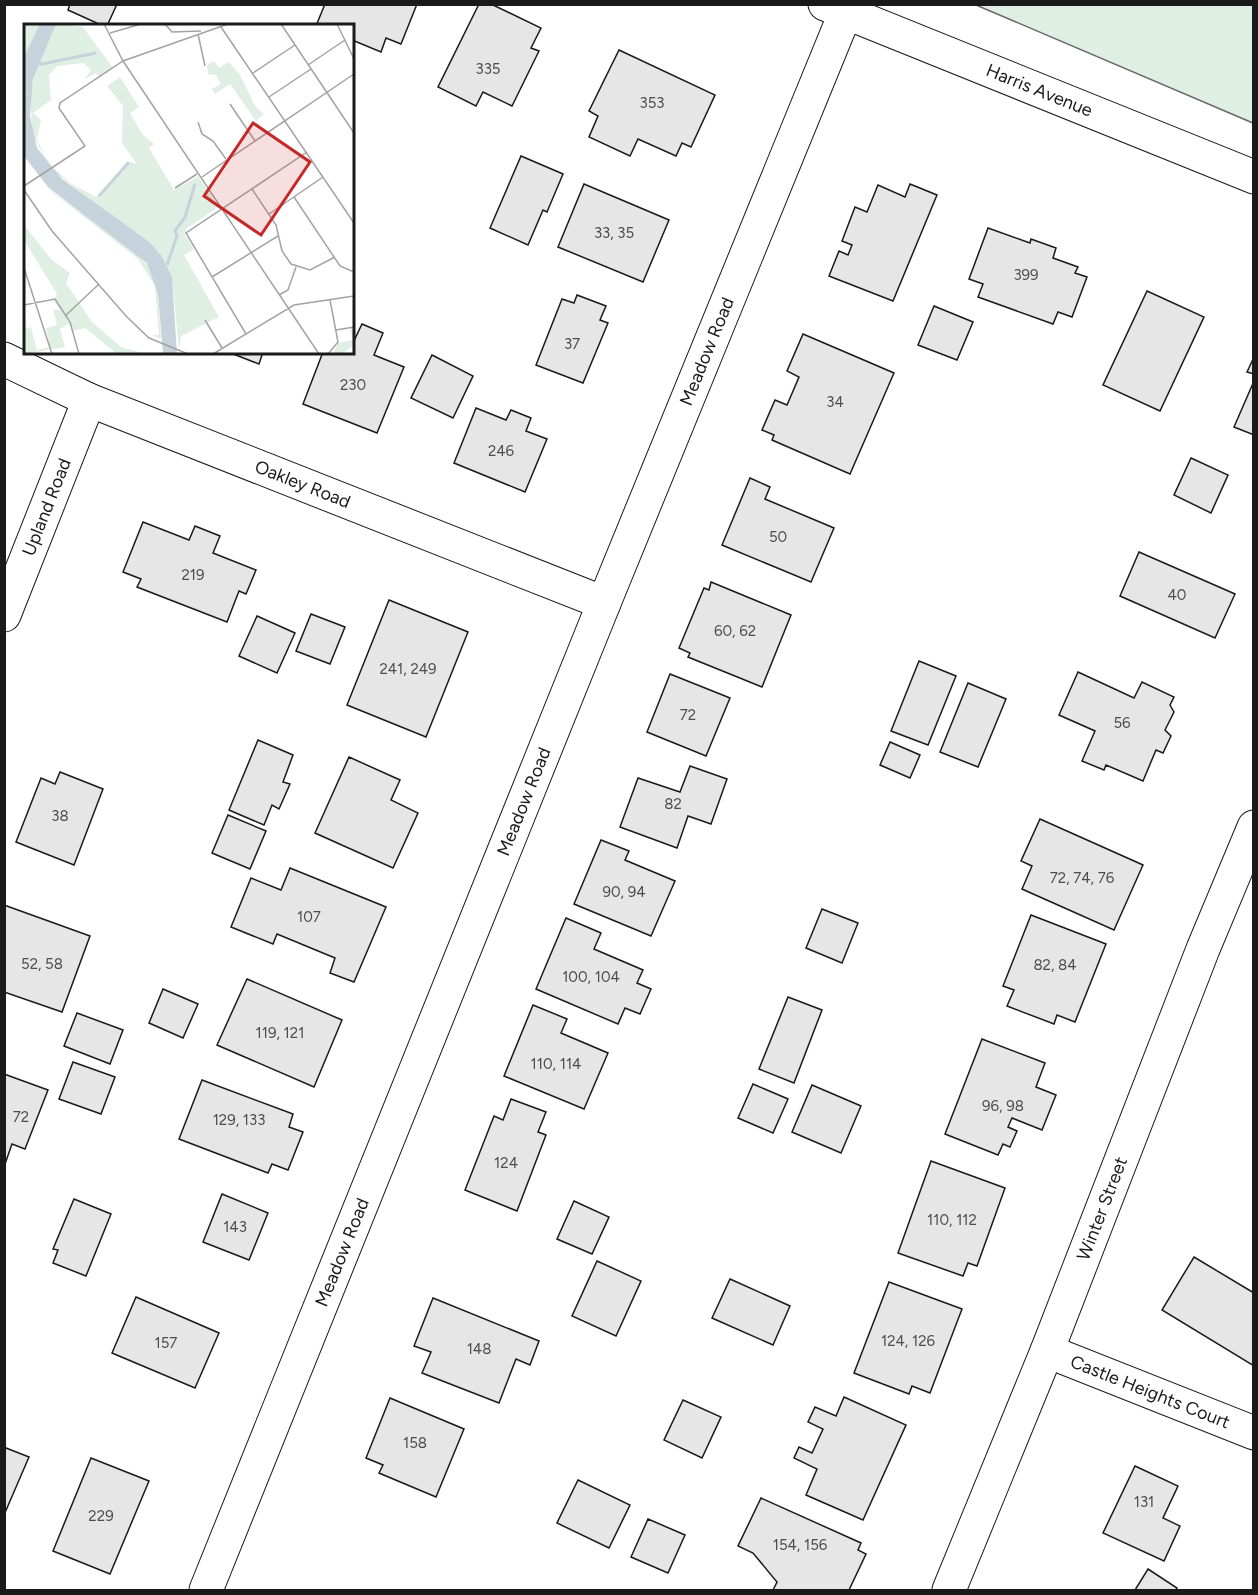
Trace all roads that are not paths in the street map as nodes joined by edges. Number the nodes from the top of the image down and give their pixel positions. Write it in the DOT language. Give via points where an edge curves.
graph roads {
  1 [pos="840,7"];
  2 [pos="1254,177"];
  3 [pos="4,359"];
  4 [pos="89,400"];
  5 [pos="604,603"];
  6 [pos="4,615"];
  7 [pos="1254,827"];
  8 [pos="1047,1351"];
  9 [pos="1254,1433"];
  10 [pos="206,1590"];
  11 [pos="949,1590"];
  1 -- 2 [label="street, Harris Avenue"];
  1 -- 5 [label="street, Meadow Road"];
  3 -- 4 [label="street, Oakley Road"];
  4 -- 5 [label="street, Oakley Road"];
  4 -- 6 [label="street, Upland Road"];
  5 -- 10 [label="street, Meadow Road"];
  7 -- 8 [label="street, Winter Street"];
  8 -- 9 [label="street, Castle Heights Court"];
  8 -- 11 [label="street, Winter Street"];
}
